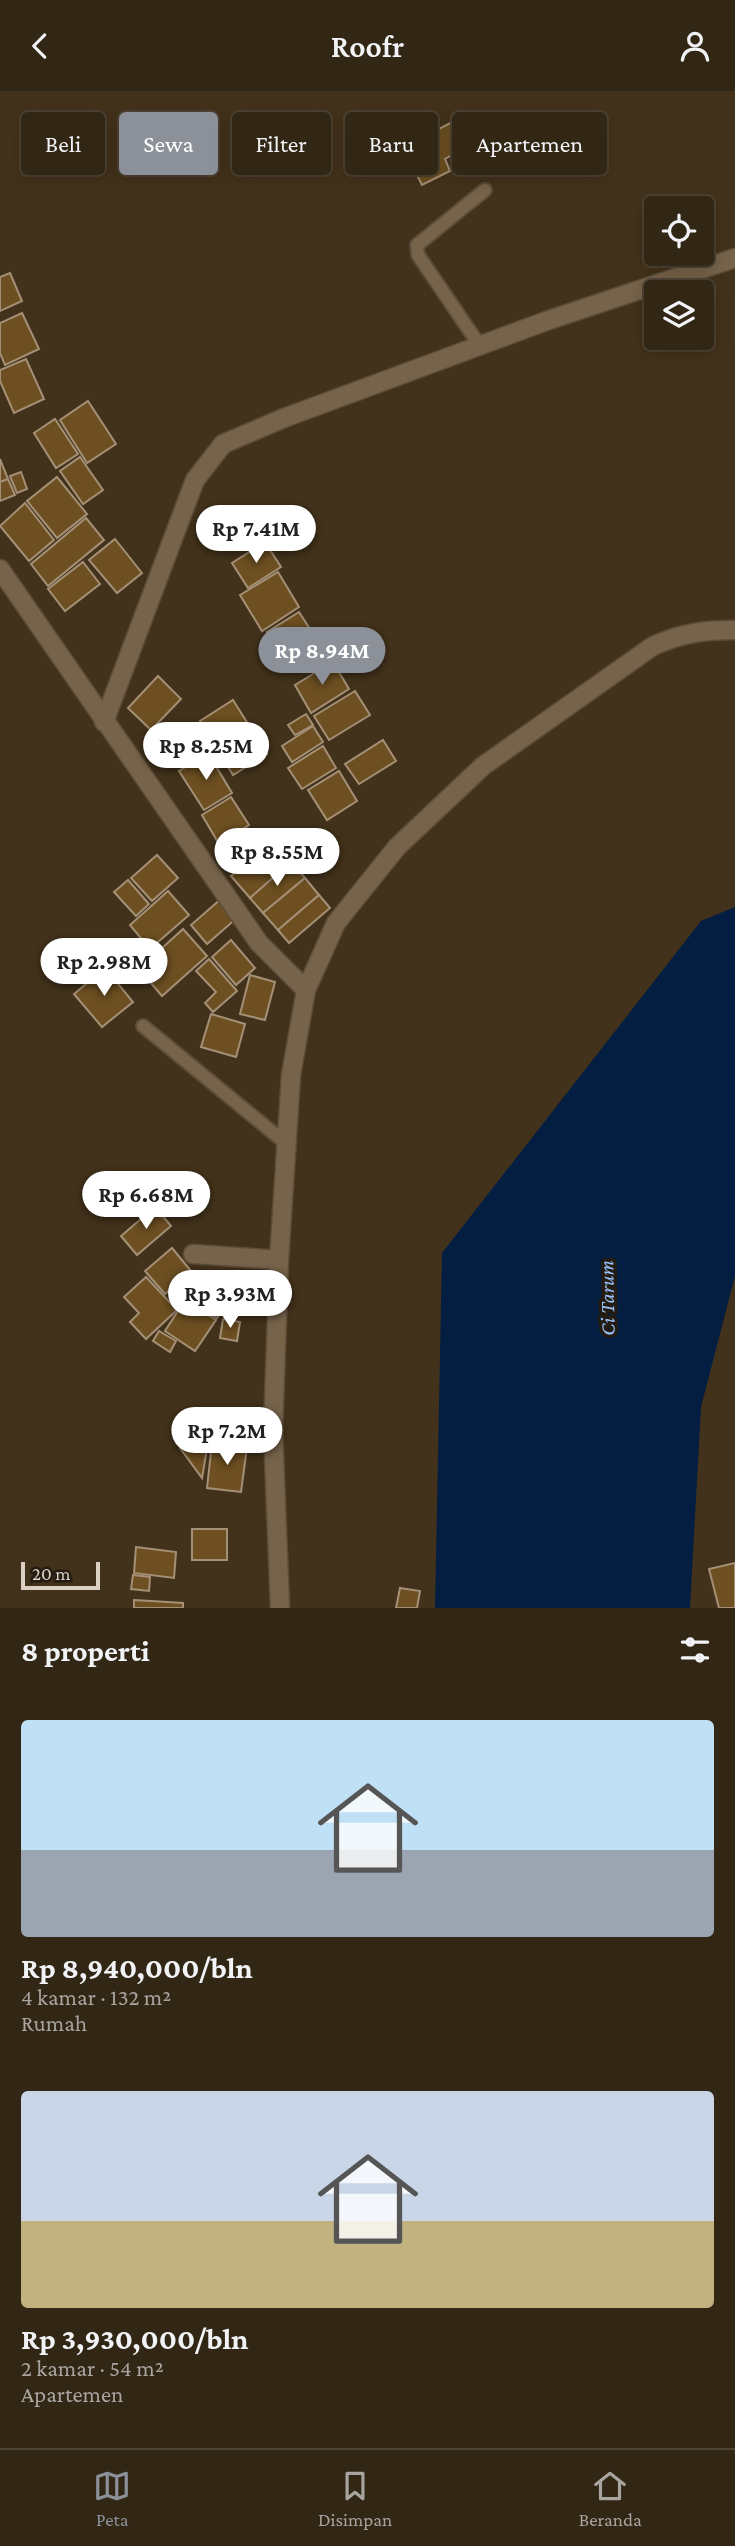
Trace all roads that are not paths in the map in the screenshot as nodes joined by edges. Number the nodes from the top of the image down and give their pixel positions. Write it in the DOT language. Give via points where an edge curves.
graph roads {
  1 [pos="485,190"];
  2 [pos="735,258"];
  3 [pos="480,346"];
  4 [pos="0,569"];
  5 [pos="6,594"];
  6 [pos="735,630"];
  7 [pos="104,722"];
  8 [pos="306,990"];
  9 [pos="143,1026"];
  10 [pos="288,1145"];
  11 [pos="193,1254"];
  12 [pos="279,1260"];
  13 [pos="280,1608"];
  1 -- 3 [label="lane" via="417,245 418,255"];
  2 -- 3 [label="street"];
  3 -- 7 [label="street" via="223,444 195,480"];
  4 -- 5 [label="street"];
  5 -- 7 [label="street"];
  6 -- 8 [label="street" via="680,634 653,646 484,766 397,847 336,923"];
  7 -- 8 [label="street" via="259,943"];
  8 -- 10 [label="street" via="291,1075"];
  9 -- 10 [label="lane"];
  10 -- 12 [label="street"];
  11 -- 12 [label="street"];
  12 -- 13 [label="street" via="273,1430"];
}
